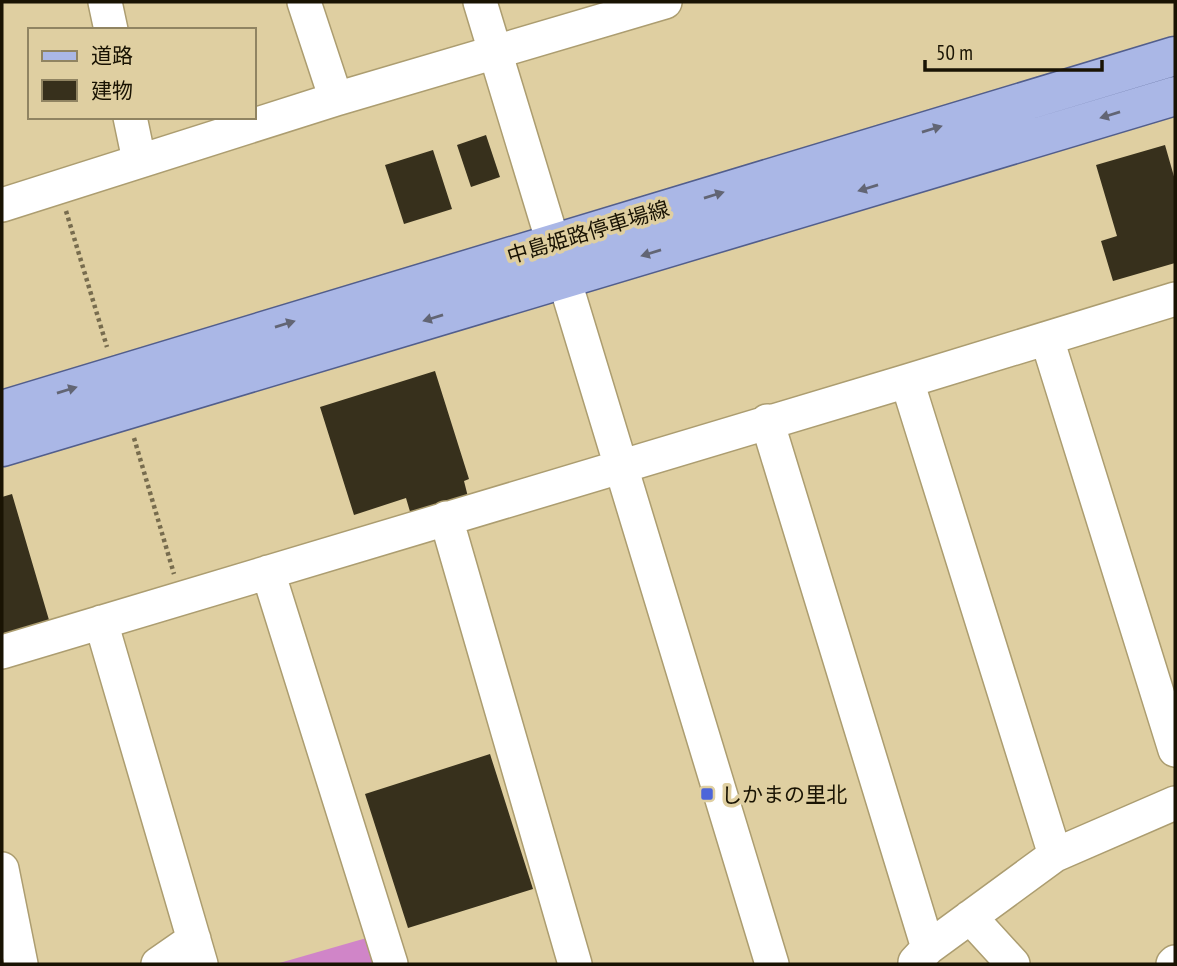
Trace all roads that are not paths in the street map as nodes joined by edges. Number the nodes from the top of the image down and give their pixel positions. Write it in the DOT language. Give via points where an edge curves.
graph roads {
  1 [pos="105,2"];
  2 [pos="304,2"];
  3 [pos="480,2"];
  4 [pos="665,2"];
  5 [pos="111,28"];
  6 [pos="494,51"];
  7 [pos="1175,56"];
  8 [pos="1175,96"];
  9 [pos="336,99"];
  10 [pos="130,119"];
  11 [pos="139,160"];
  12 [pos="2,205"];
  13 [pos="554,243"];
  14 [pos="565,279"];
  15 [pos="1175,299"];
  16 [pos="1047,339"];
  17 [pos="906,381"];
  18 [pos="120,393"];
  19 [pos="2,410"];
  20 [pos="767,421"];
  21 [pos="2,447"];
  22 [pos="621,465"];
  23 [pos="446,518"];
  24 [pos="268,572"];
  25 [pos="101,622"];
  26 [pos="2,652"];
  27 [pos="1175,750"];
  28 [pos="1175,803"];
  29 [pos="1055,855"];
  30 [pos="2,869"];
  31 [pos="970,917"];
  32 [pos="197,951"];
  33 [pos="921,956"];
  34 [pos="764,962"];
  35 [pos="21,964"];
  36 [pos="158,964"];
  37 [pos="391,964"];
  38 [pos="575,964"];
  39 [pos="1013,964"];
  1 -- 5 [label="street"];
  2 -- 9 [label="street"];
  3 -- 6 [label="street"];
  4 -- 6 [label="street"];
  6 -- 9 [label="street"];
  6 -- 13 [label="street"];
  13 -- 7 [label="main road, 中島姫路停車場線, one-way"];
  8 -- 14 [label="main road, 中島姫路停車場線, one-way"];
  9 -- 11 [label="street"];
  10 -- 11 [label="street"];
  11 -- 12 [label="street"];
  13 -- 14 [label="street"];
  18 -- 13 [label="main road, 中島姫路停車場線, one-way"];
  14 -- 18 [label="main road, 中島姫路停車場線, one-way"];
  14 -- 22 [label="street"];
  15 -- 16 [label="street"];
  16 -- 17 [label="street"];
  16 -- 27 [label="street"];
  17 -- 20 [label="street"];
  17 -- 29 [label="street"];
  19 -- 18 [label="main road, 中島姫路停車場線, one-way"];
  18 -- 21 [label="main road, 中島姫路停車場線"];
  20 -- 22 [label="street"];
  20 -- 33 [label="street"];
  22 -- 23 [label="street"];
  22 -- 34 [label="street"];
  23 -- 24 [label="street"];
  23 -- 38 [label="street"];
  24 -- 25 [label="street"];
  24 -- 37 [label="street"];
  25 -- 26 [label="street"];
  25 -- 32 [label="street"];
  28 -- 29 [label="street"];
  29 -- 31 [label="street"];
  30 -- 35 [label="street"];
  31 -- 33 [label="street"];
  31 -- 39 [label="street"];
  32 -- 36 [label="street"];
}
